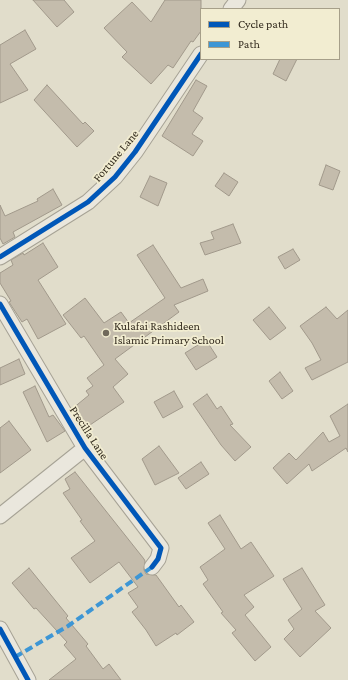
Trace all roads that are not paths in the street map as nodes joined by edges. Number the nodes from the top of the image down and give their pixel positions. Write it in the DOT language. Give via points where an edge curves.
graph roads {
  1 [pos="238,0"];
  2 [pos="232,8"];
  3 [pos="200,55"];
  4 [pos="0,257"];
  5 [pos="0,304"];
  6 [pos="85,448"];
  7 [pos="0,516"];
  8 [pos="152,567"];
  9 [pos="0,629"];
  10 [pos="28,680"];
  1 -- 2 [label="street"];
  3 -- 4 [label="street, Fortune Lane" via="135,152 115,177 88,202"];
  5 -- 6 [label="street, Precilla Lane"];
  6 -- 7 [label="street"];
  6 -- 8 [label="street, Precilla Lane" via="161,548"];
  9 -- 10 [label="street"];
}
